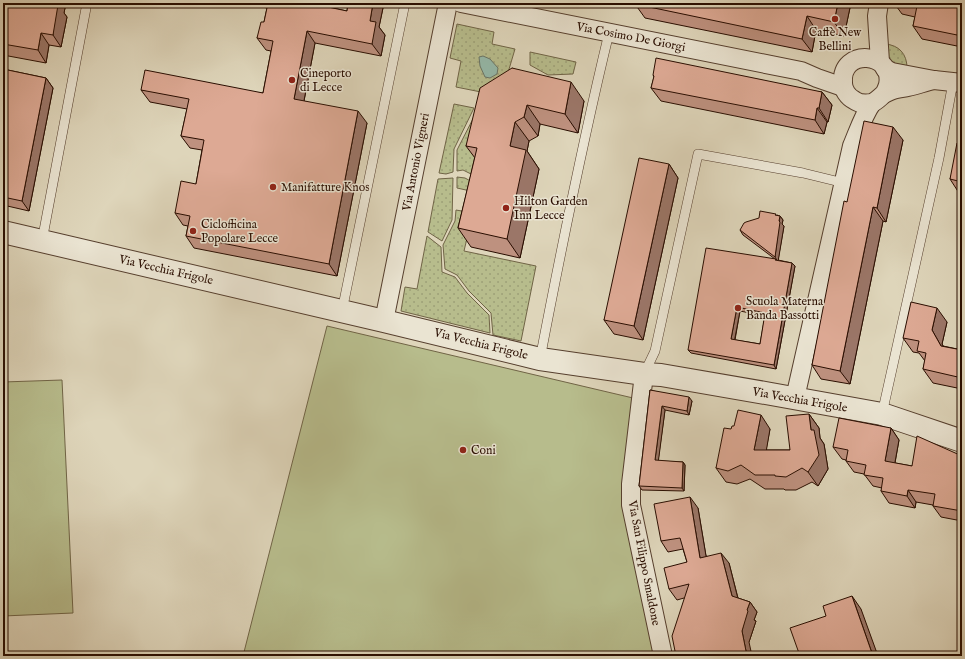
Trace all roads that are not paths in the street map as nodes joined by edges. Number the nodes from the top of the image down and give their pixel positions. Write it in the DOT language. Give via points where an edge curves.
graph roads {
  1 [pos="87,3"];
  2 [pos="405,3"];
  3 [pos="448,3"];
  4 [pos="461,3"];
  5 [pos="878,9"];
  6 [pos="610,32"];
  7 [pos="852,63"];
  8 [pos="883,66"];
  9 [pos="801,71"];
  10 [pos="934,80"];
  11 [pos="957,82"];
  12 [pos="846,92"];
  13 [pos="878,98"];
  14 [pos="852,146"];
  15 [pos="844,183"];
  16 [pos="3,232"];
  17 [pos="42,241"];
  18 [pos="342,311"];
  19 [pos="384,321"];
  20 [pos="540,359"];
  21 [pos="644,374"];
  22 [pos="795,398"];
  23 [pos="882,414"];
  24 [pos="962,441"];
  25 [pos="662,656"];
  1 -- 17 [label="lane"];
  2 -- 18 [label="lane"];
  3 -- 19 [label="street, Via Antonio Vigneri"];
  4 -- 6 [label="street, Via Cosimo De Giorgi"];
  5 -- 7 [label="street"];
  5 -- 8 [label="street"];
  6 -- 9 [label="street, Via Cosimo De Giorgi"];
  6 -- 20 [label="lane" via="556,274"];
  7 -- 8 [label="street, Via Cosimo De Giorgi" via="865,57"];
  7 -- 9 [label="street, Via Cosimo De Giorgi" via="838,69"];
  7 -- 12 [label="street" via="842,77"];
  8 -- 10 [label="street, Via Cosimo De Giorgi" via="892,72"];
  8 -- 13 [label="street" via="888,77 888,86"];
  9 -- 12 [label="street, Via Cosimo De Giorgi"];
  10 -- 11 [label="street, Via Cosimo De Giorgi"];
  10 -- 13 [label="street, Via Cosimo De Giorgi" via="893,90"];
  11 -- 23 [label="lane"];
  12 -- 13 [label="street, Via Cosimo De Giorgi" via="856,102 864,104"];
  12 -- 14 [label="street" via="851,109"];
  13 -- 14 [label="street" via="865,112"];
  14 -- 15 [label="street"];
  15 -- 21 [label="lane" via="698,154 655,351"];
  15 -- 22 [label="street"];
  16 -- 17 [label="street, Via Vecchia Frigole"];
  17 -- 18 [label="street, Via Vecchia Frigole"];
  18 -- 19 [label="street, Via Vecchia Frigole"];
  19 -- 20 [label="street, Via Vecchia Frigole"];
  20 -- 21 [label="street, Via Vecchia Frigole"];
  21 -- 22 [label="street, Via Vecchia Frigole"];
  21 -- 25 [label="street, Via San Filippo Smaldone" via="631,484 631,505"];
  22 -- 23 [label="street, Via Vecchia Frigole"];
  23 -- 24 [label="street, Via Vecchia Frigole"];
}
